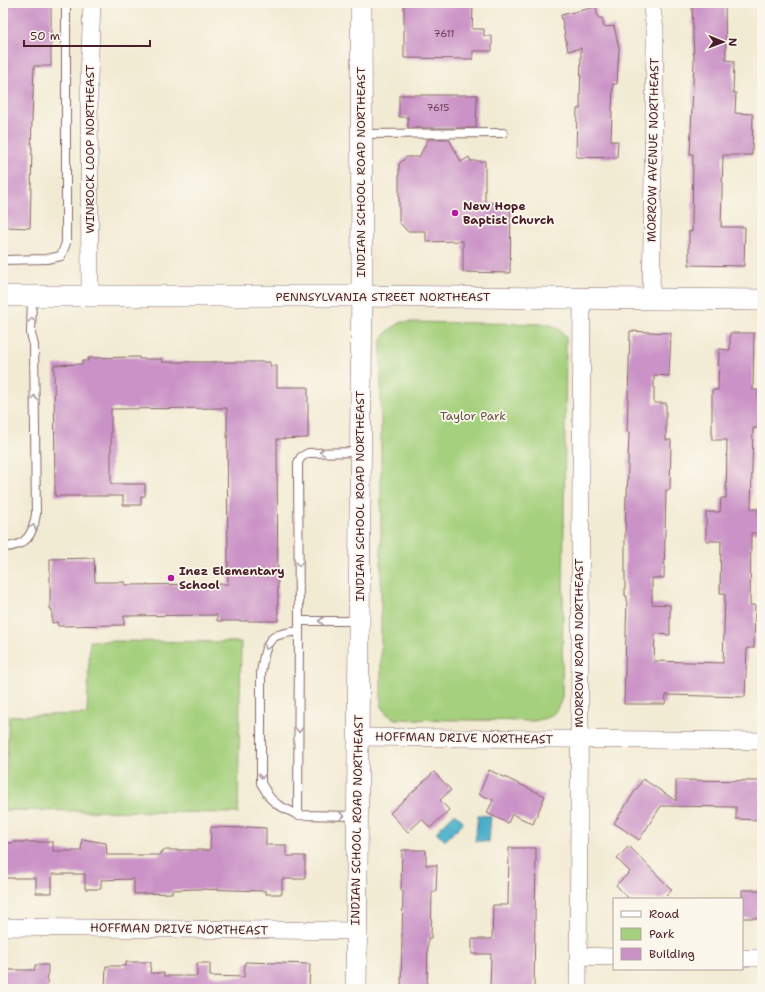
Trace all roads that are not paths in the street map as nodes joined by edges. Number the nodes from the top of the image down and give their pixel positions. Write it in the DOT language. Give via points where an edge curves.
graph roads {
  1 [pos="66,3"];
  2 [pos="92,3"];
  3 [pos="360,3"];
  4 [pos="651,3"];
  5 [pos="503,133"];
  6 [pos="361,134"];
  7 [pos="3,260"];
  8 [pos="90,295"];
  9 [pos="3,296"];
  10 [pos="32,296"];
  11 [pos="362,296"];
  12 [pos="582,297"];
  13 [pos="651,298"];
  14 [pos="762,300"];
  15 [pos="361,452"];
  16 [pos="3,547"];
  17 [pos="299,621"];
  18 [pos="360,621"];
  19 [pos="299,630"];
  20 [pos="358,737"];
  21 [pos="578,739"];
  22 [pos="762,741"];
  23 [pos="298,816"];
  24 [pos="357,816"];
  25 [pos="3,927"];
  26 [pos="356,931"];
  27 [pos="578,956"];
  28 [pos="613,957"];
  29 [pos="743,958"];
  30 [pos="762,958"];
  31 [pos="356,989"];
  32 [pos="578,989"];
  1 -- 7 [label="lane" via="66,244 62,256"];
  2 -- 8 [label="street, WINROCK LOOP NORTHEAST" via="89,77"];
  3 -- 6 [label="street, INDIAN SCHOOL ROAD NORTHEAST"];
  4 -- 13 [label="street, MORROW AVENUE NORTHEAST" via="655,44"];
  5 -- 6 [label="lane"];
  6 -- 11 [label="street, INDIAN SCHOOL ROAD NORTHEAST"];
  8 -- 10 [label="street, PENNSYLVANIA STREET NORTHEAST"];
  8 -- 11 [label="street, PENNSYLVANIA STREET NORTHEAST"];
  9 -- 10 [label="street, PENNSYLVANIA STREET NORTHEAST"];
  16 -- 10 [label="lane, one-way" via="25,541 34,527 36,514"];
  11 -- 12 [label="street, PENNSYLVANIA STREET NORTHEAST"];
  11 -- 15 [label="street, INDIAN SCHOOL ROAD NORTHEAST"];
  12 -- 13 [label="street, PENNSYLVANIA STREET NORTHEAST"];
  12 -- 21 [label="street, MORROW ROAD NORTHEAST"];
  13 -- 14 [label="street, PENNSYLVANIA STREET NORTHEAST"];
  15 -- 17 [label="lane, one-way" via="308,453 301,457 298,463"];
  15 -- 18 [label="street, INDIAN SCHOOL ROAD NORTHEAST"];
  18 -- 17 [label="lane, one-way"];
  17 -- 19 [label="lane"];
  18 -- 20 [label="street, INDIAN SCHOOL ROAD NORTHEAST"];
  19 -- 23 [label="lane, one-way"];
  19 -- 23 [label="lane, one-way" via="275,636 268,642 261,673 262,783 270,798"];
  20 -- 21 [label="street, HOFFMAN DRIVE NORTHEAST"];
  20 -- 24 [label="street, INDIAN SCHOOL ROAD NORTHEAST"];
  21 -- 22 [label="street, HOFFMAN DRIVE NORTHEAST"];
  21 -- 27 [label="street, MORROW ROAD NORTHEAST"];
  23 -- 24 [label="lane, one-way"];
  24 -- 26 [label="street, INDIAN SCHOOL ROAD NORTHEAST"];
  25 -- 26 [label="street, HOFFMAN DRIVE NORTHEAST"];
  26 -- 31 [label="street, INDIAN SCHOOL ROAD NORTHEAST"];
  27 -- 28 [label="street"];
  27 -- 32 [label="street, MORROW ROAD NORTHEAST"];
  29 -- 30 [label="street"];
}
